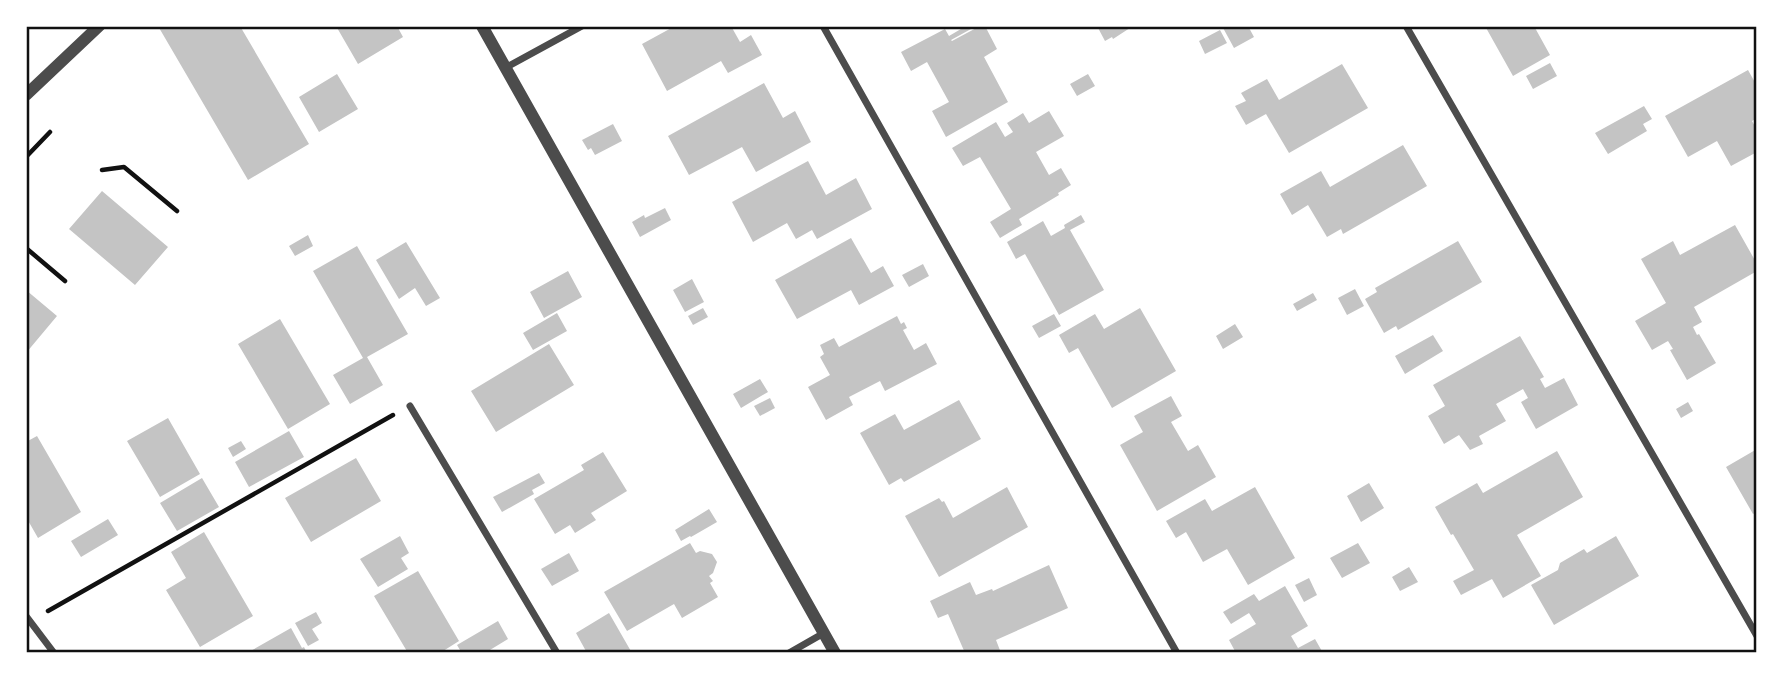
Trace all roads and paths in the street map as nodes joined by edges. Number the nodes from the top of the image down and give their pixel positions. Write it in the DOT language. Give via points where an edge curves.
graph roads {
  1 [pos="99,26"];
  2 [pos="482,26"];
  3 [pos="582,26"];
  4 [pos="822,26"];
  5 [pos="1406,26"];
  6 [pos="505,68"];
  7 [pos="26,95"];
  8 [pos="50,132"];
  9 [pos="26,157"];
  10 [pos="102,170"];
  11 [pos="177,211"];
  12 [pos="26,248"];
  13 [pos="65,281"];
  14 [pos="410,406"];
  15 [pos="28,618"];
  16 [pos="824,633"];
  17 [pos="1757,636"];
  18 [pos="54,653"];
  19 [pos="557,653"];
  20 [pos="789,653"];
  21 [pos="835,653"];
  22 [pos="1177,653"];
  1 -- 7 [label="street"];
  2 -- 6 [label="street"];
  3 -- 6 [label="street"];
  4 -- 22 [label="street"];
  5 -- 17 [label="street"];
  6 -- 16 [label="street"];
  8 -- 9 [label="path"];
  10 -- 11 [label="path" via="124,167"];
  12 -- 13 [label="path"];
  14 -- 15 [label="path"];
  14 -- 19 [label="street"];
  15 -- 18 [label="street"];
  16 -- 20 [label="street"];
  16 -- 21 [label="street"];
}
